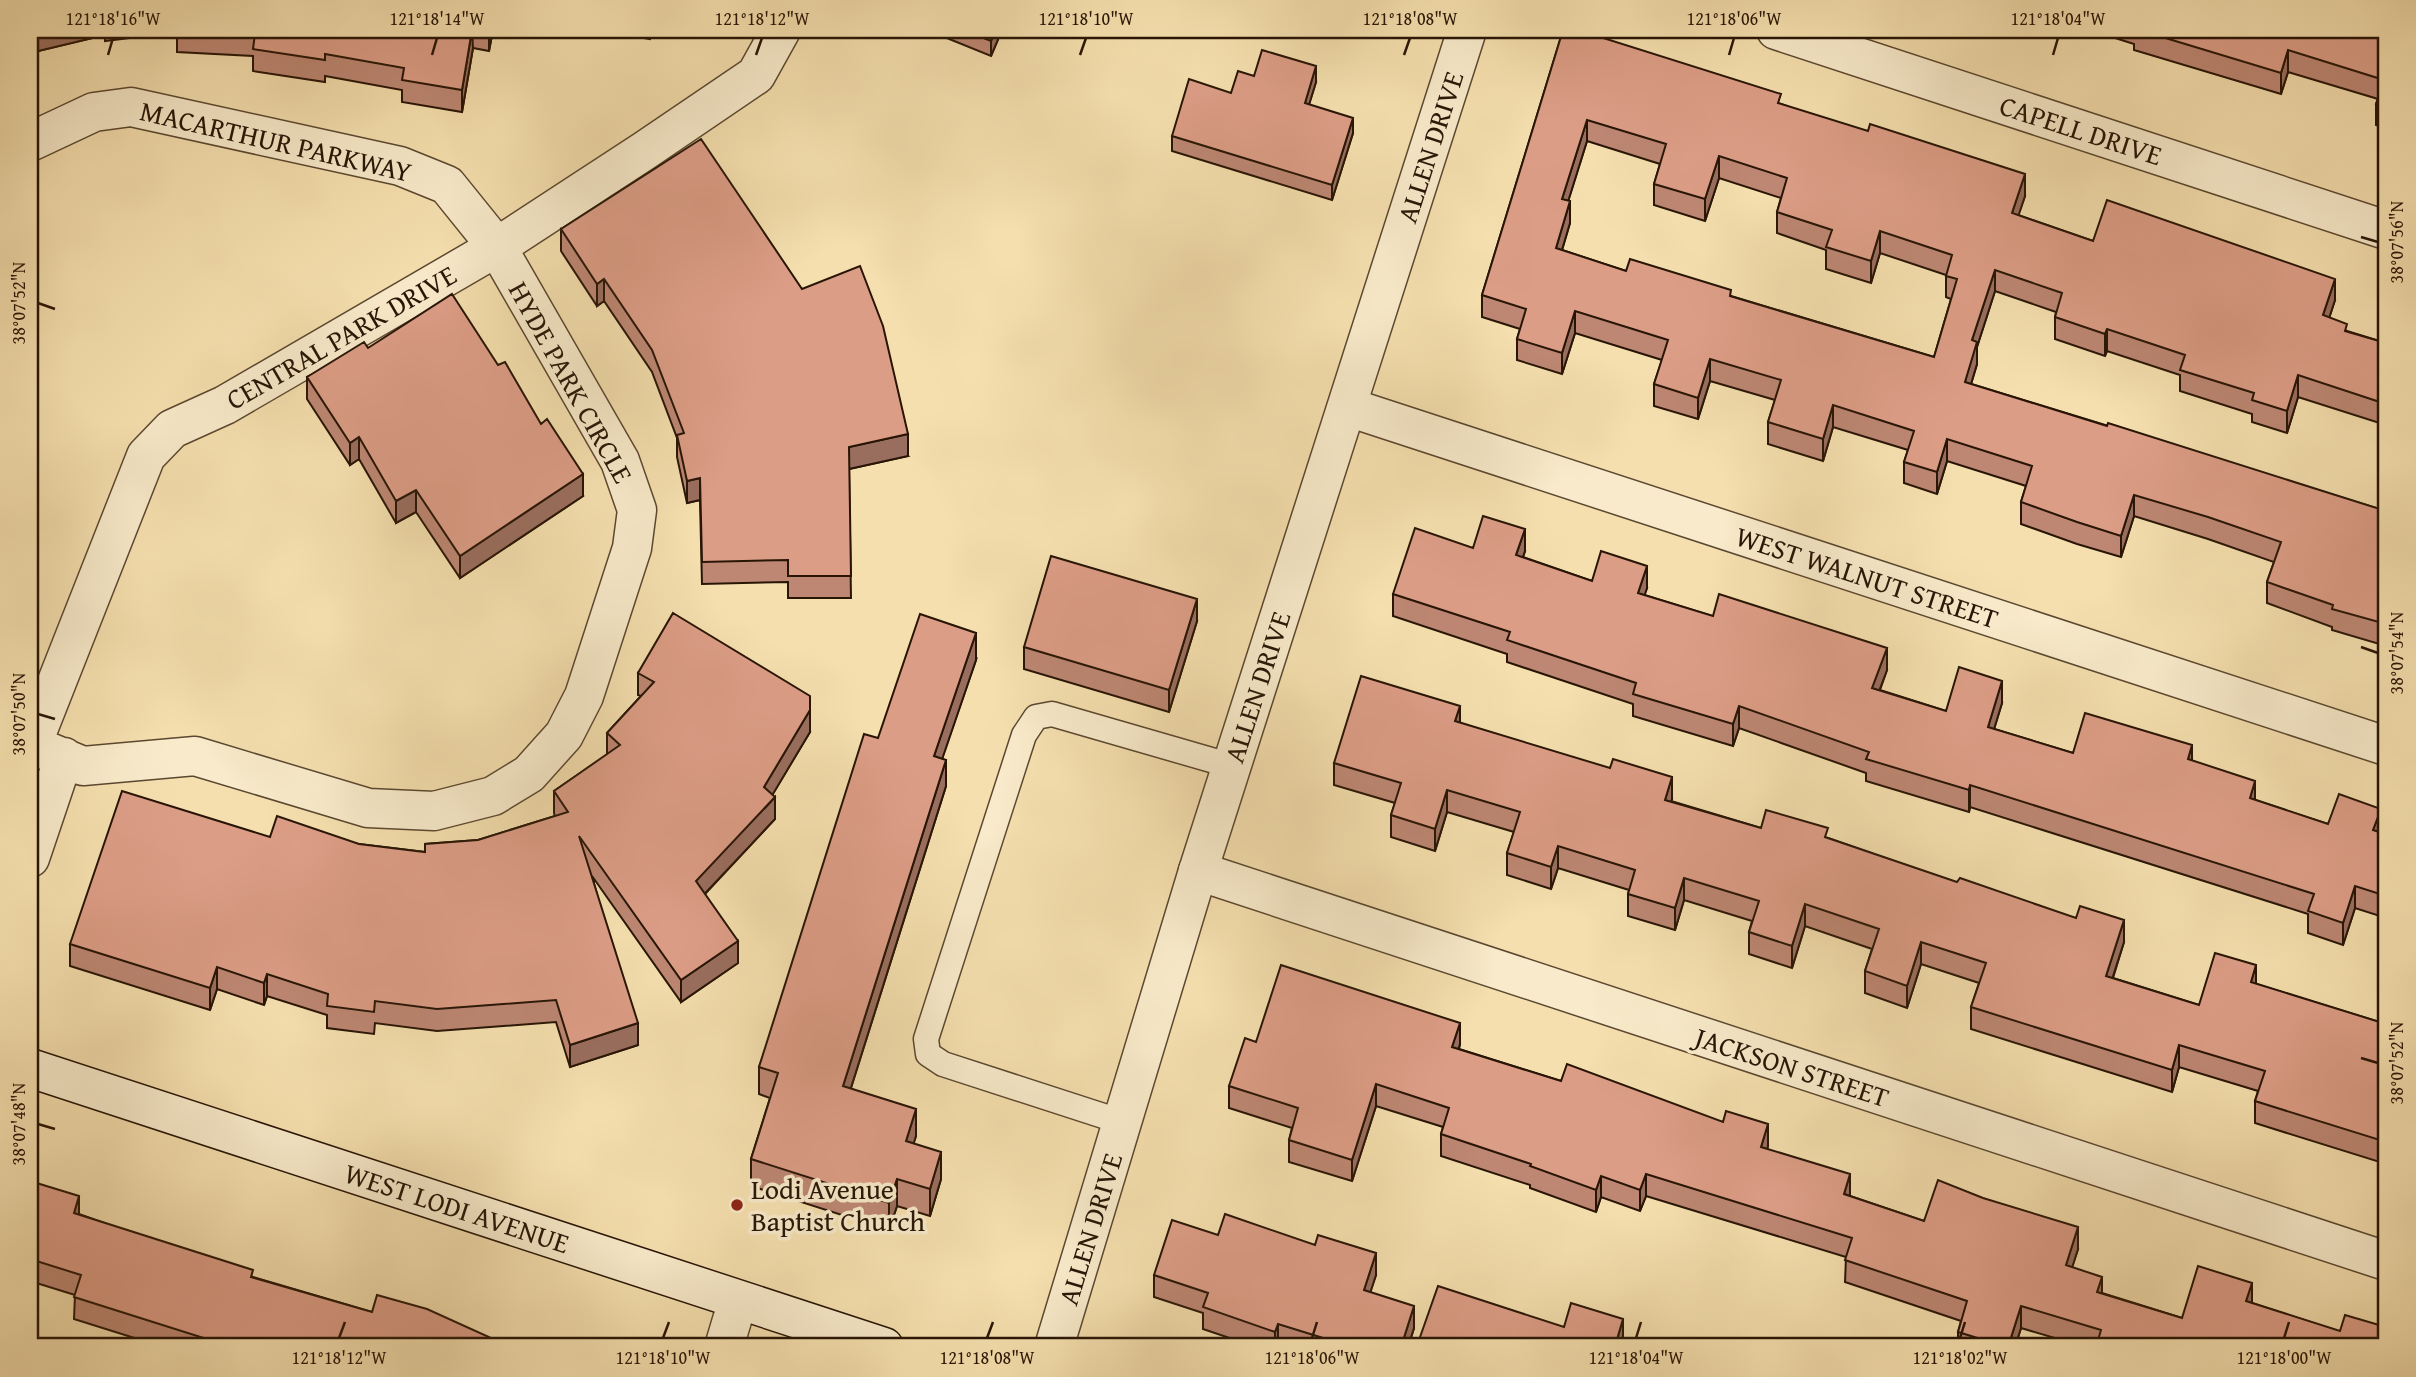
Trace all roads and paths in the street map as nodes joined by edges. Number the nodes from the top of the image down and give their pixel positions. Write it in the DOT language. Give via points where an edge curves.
graph roads {
  1 [pos="781,30"];
  2 [pos="1467,30"];
  3 [pos="1776,30"];
  4 [pos="30,142"];
  5 [pos="2386,230"];
  6 [pos="497,247"];
  7 [pos="1348,407"];
  8 [pos="2386,746"];
  9 [pos="42,749"];
  10 [pos="1232,766"];
  11 [pos="30,858"];
  12 [pos="1198,871"];
  13 [pos="30,1068"];
  14 [pos="1122,1122"];
  15 [pos="2386,1261"];
  16 [pos="738,1300"];
  17 [pos="724,1347"];
  18 [pos="884,1347"];
  19 [pos="1054,1347"];
  1 -- 6 [label="street, CENTRAL PARK DRIVE" via="756,75"];
  2 -- 7 [label="street, ALLEN DRIVE"];
  3 -- 5 [label="street, CAPELL DRIVE"];
  4 -- 6 [label="street, MACARTHUR PARKWAY" via="94,112 131,107 400,166 447,185"];
  6 -- 9 [label="street, CENTRAL PARK DRIVE" via="225,405 172,429 146,456"];
  6 -- 9 [label="street, HYDE PARK CIRCLE" via="620,461 637,510 632,548 600,647 584,696 564,735 528,774 493,796 434,811 368,808 195,756 83,766"];
  7 -- 8 [label="street, WEST WALNUT STREET"];
  7 -- 10 [label="street, ALLEN DRIVE"];
  9 -- 11 [label="street, CENTRAL PARK DRIVE"];
  10 -- 12 [label="street, ALLEN DRIVE"];
  10 -- 14 [label="lane" via="1052,714 1036,717 1024,735 926,1039 928,1054 943,1064"];
  12 -- 14 [label="street, ALLEN DRIVE"];
  12 -- 15 [label="street, JACKSON STREET"];
  13 -- 16 [label="street, WEST LODI AVENUE"];
  14 -- 19 [label="street, ALLEN DRIVE"];
  16 -- 17 [label="street"];
  16 -- 18 [label="street, WEST LODI AVENUE"];
}
